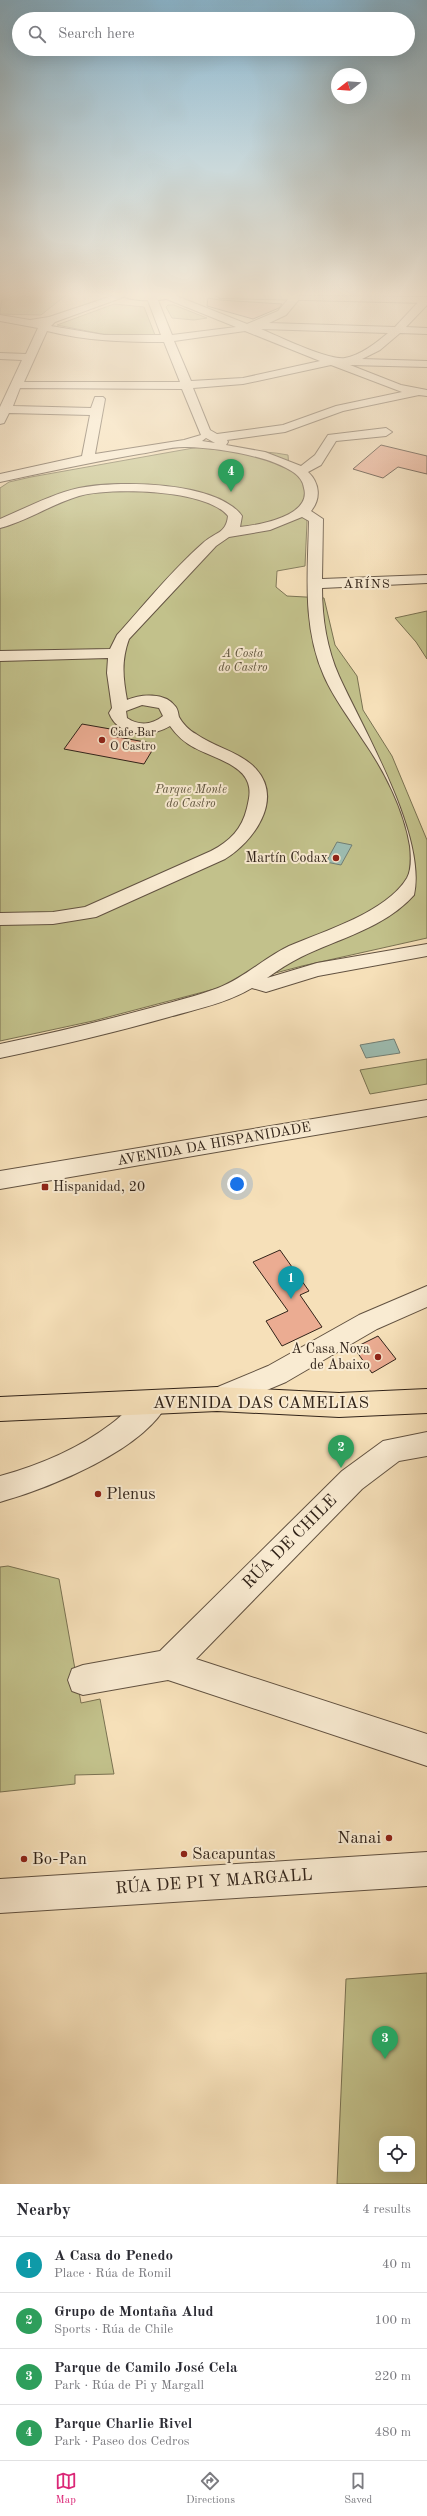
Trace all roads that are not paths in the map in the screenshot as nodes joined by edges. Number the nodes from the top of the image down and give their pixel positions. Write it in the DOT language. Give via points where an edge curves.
graph roads {
  1 [pos="10,397"];
  2 [pos="100,397"];
  3 [pos="191,397"];
  4 [pos="401,397"];
  5 [pos="4,408"];
  6 [pos="97,412"];
  7 [pos="0,420"];
  8 [pos="386,432"];
  9 [pos="210,435"];
  10 [pos="186,442"];
  11 [pos="241,452"];
  12 [pos="88,459"];
  13 [pos="301,470"];
  14 [pos="2,476"];
  15 [pos="302,512"];
  16 [pos="0,524"];
  17 [pos="229,532"];
  18 [pos="427,579"];
  19 [pos="314,584"];
  20 [pos="0,656"];
  21 [pos="115,659"];
  22 [pos="149,700"];
  23 [pos="120,708"];
  24 [pos="171,717"];
  25 [pos="0,919"];
  26 [pos="427,950"];
  27 [pos="251,980"];
  28 [pos="0,1051"];
  29 [pos="427,1108"];
  30 [pos="0,1180"];
  31 [pos="427,1296"];
  32 [pos="217,1399"];
  33 [pos="427,1401"];
  34 [pos="155,1402"];
  35 [pos="0,1409"];
  36 [pos="427,1444"];
  37 [pos="0,1489"];
  38 [pos="168,1665"];
  39 [pos="82,1680"];
  40 [pos="427,1750"];
  41 [pos="427,1869"];
  42 [pos="0,1896"];
  1 -- 5 [label="street"];
  2 -- 6 [label="street"];
  3 -- 9 [label="street"];
  4 -- 9 [label="street" via="340,408 285,428"];
  5 -- 6 [label="street"];
  5 -- 7 [label="street"];
  6 -- 12 [label="street"];
  8 -- 13 [label="street" via="332,438 318,461"];
  9 -- 10 [label="street"];
  9 -- 11 [label="street"];
  10 -- 11 [label="street"];
  10 -- 12 [label="street"];
  11 -- 13 [label="street" via="290,464"];
  12 -- 14 [label="street"];
  13 -- 15 [label="street" via="310,480 313,489 312,500"];
  15 -- 17 [label="street" via="268,527"];
  15 -- 19 [label="street" via="316,519"];
  16 -- 17 [label="street" via="80,492 121,487 190,495 217,502 228,507 235,516 234,526"];
  17 -- 21 [label="street" via="209,544 122,638"];
  18 -- 19 [label="street"];
  19 -- 27 [label="street" via="317,631 327,667 343,698 380,752 416,832 419,847 417,877 408,889 378,912 331,938 274,963"];
  20 -- 21 [label="street" via="52,653"];
  21 -- 22 [label="street" via="122,675"];
  21 -- 23 [label="street" via="113,677"];
  22 -- 23 [label="street" via="132,702"];
  22 -- 24 [label="street" via="166,705"];
  23 -- 24 [label="street" via="117,713 120,721 138,729 160,726"];
  24 -- 25 [label="street" via="191,739 235,760 251,773 257,785 257,808 247,833 237,845 89,912 53,918"];
  26 -- 27 [label="street" via="317,970 266,984"];
  27 -- 28 [label="street" via="226,993 124,1023"];
  29 -- 30 [label="street, AVENIDA DA HISPANIDADE"];
  31 -- 32 [label="street" via="368,1322 277,1374"];
  32 -- 33 [label="main road, AVENIDA DAS CAMELIAS" via="339,1405"];
  32 -- 34 [label="main road, AVENIDA DAS CAMELIAS"];
  34 -- 35 [label="main road, AVENIDA DAS CAMELIAS"];
  34 -- 37 [label="street" via="136,1423 112,1440 35,1480"];
  36 -- 38 [label="street, RÚA DE CHILE" via="393,1450 352,1480"];
  38 -- 39 [label="street"];
  38 -- 40 [label="street"];
  41 -- 42 [label="street, RÚA DE PI Y MARGALL"];
}
